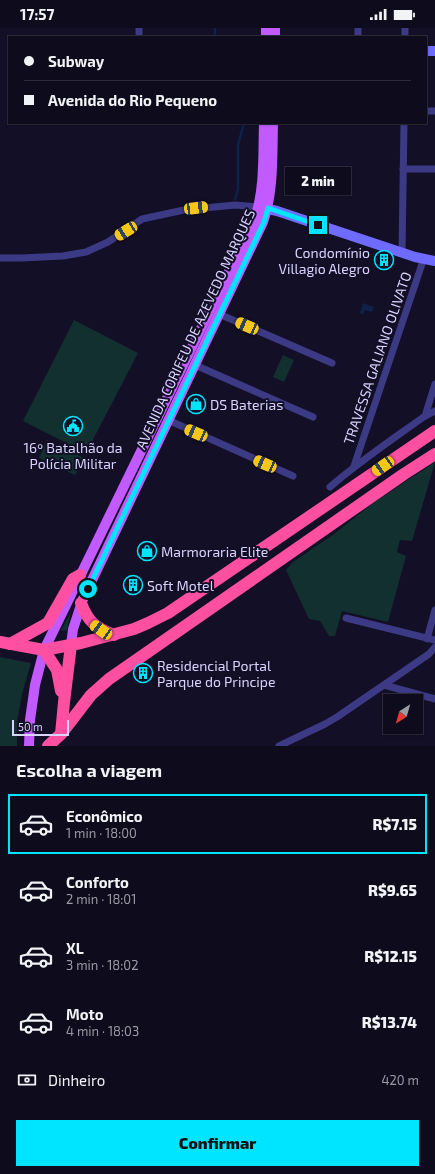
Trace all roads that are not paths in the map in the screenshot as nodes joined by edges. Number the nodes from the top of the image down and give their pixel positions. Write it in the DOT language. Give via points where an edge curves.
graph roads {
  1 [pos="264,124"];
  2 [pos="273,124"];
  3 [pos="404,124"];
  4 [pos="403,169"];
  5 [pos="435,169"];
  6 [pos="263,208"];
  7 [pos="402,252"];
  8 [pos="0,258"];
  9 [pos="424,258"];
  10 [pos="435,261"];
  11 [pos="219,314"];
  12 [pos="332,363"];
  13 [pos="195,365"];
  14 [pos="435,384"];
  15 [pos="435,411"];
  16 [pos="426,416"];
  17 [pos="313,417"];
  18 [pos="168,420"];
  19 [pos="435,431"];
  20 [pos="435,454"];
  21 [pos="354,466"];
  22 [pos="293,476"];
  23 [pos="330,487"];
  24 [pos="80,575"];
  25 [pos="81,603"];
  26 [pos="435,610"];
  27 [pos="346,618"];
  28 [pos="114,635"];
  29 [pos="431,640"];
  30 [pos="5,643"];
  31 [pos="70,645"];
  32 [pos="435,647"];
  33 [pos="44,650"];
  34 [pos="384,685"];
  35 [pos="435,699"];
  36 [pos="64,702"];
  37 [pos="61,734"];
  38 [pos="29,746"];
  39 [pos="48,746"];
  40 [pos="59,746"];
  41 [pos="279,746"];
  1 -- 6 [label="main road, AVENIDA CORIFEU DE AZEVEDO MARQUES"];
  2 -- 6 [label="main road, AVENIDA CORIFEU DE AZEVEDO MARQUES" via="272,166"];
  3 -- 4 [label="street"];
  4 -- 5 [label="street"];
  4 -- 7 [label="street"];
  6 -- 7 [label="main road"];
  6 -- 8 [label="street" via="235,204 184,210 142,219 108,242 86,252"];
  6 -- 11 [label="main road, AVENIDA CORIFEU DE AZEVEDO MARQUES" via="264,222"];
  6 -- 24 [label="main road, AVENIDA CORIFEU DE AZEVEDO MARQUES" via="245,238"];
  7 -- 9 [label="main road"];
  9 -- 10 [label="main road"];
  9 -- 21 [label="street, TRAVESSA GALIANO OLIVATO"];
  11 -- 12 [label="street"];
  11 -- 13 [label="main road, AVENIDA CORIFEU DE AZEVEDO MARQUES"];
  13 -- 17 [label="street"];
  13 -- 18 [label="main road, AVENIDA CORIFEU DE AZEVEDO MARQUES"];
  14 -- 16 [label="street"];
  15 -- 16 [label="street"];
  16 -- 21 [label="street"];
  18 -- 22 [label="street"];
  18 -- 25 [label="main road, AVENIDA CORIFEU DE AZEVEDO MARQUES"];
  19 -- 28 [label="highway" via="168,613"];
  20 -- 37 [label="highway" via="109,679 80,708"];
  21 -- 23 [label="street"];
  24 -- 30 [label="highway" via="73,579 46,624"];
  24 -- 33 [label="main road, AVENIDA CORIFEU DE AZEVEDO MARQUES"];
  25 -- 28 [label="highway" via="89,620 101,630"];
  25 -- 31 [label="main road, AVENIDA CORIFEU DE AZEVEDO MARQUES"];
  26 -- 29 [label="street"];
  27 -- 29 [label="street"];
  28 -- 31 [label="highway"];
  30 -- 33 [label="highway"];
  31 -- 33 [label="highway"];
  31 -- 36 [label="highway, AVENIDA CORIFEU DE AZEVEDO MARQUES"];
  32 -- 34 [label="street" via="429,654"];
  33 -- 36 [label="highway" via="57,670"];
  33 -- 38 [label="main road, AVENIDA CORIFEU DE AZEVEDO MARQUES" via="34,685"];
  34 -- 35 [label="street"];
  34 -- 41 [label="street" via="331,720"];
  36 -- 37 [label="highway, AVENIDA CORIFEU DE AZEVEDO MARQUES"];
  37 -- 39 [label="highway"];
  37 -- 40 [label="main road, AVENIDA CORIFEU DE AZEVEDO MARQUES"];
}
